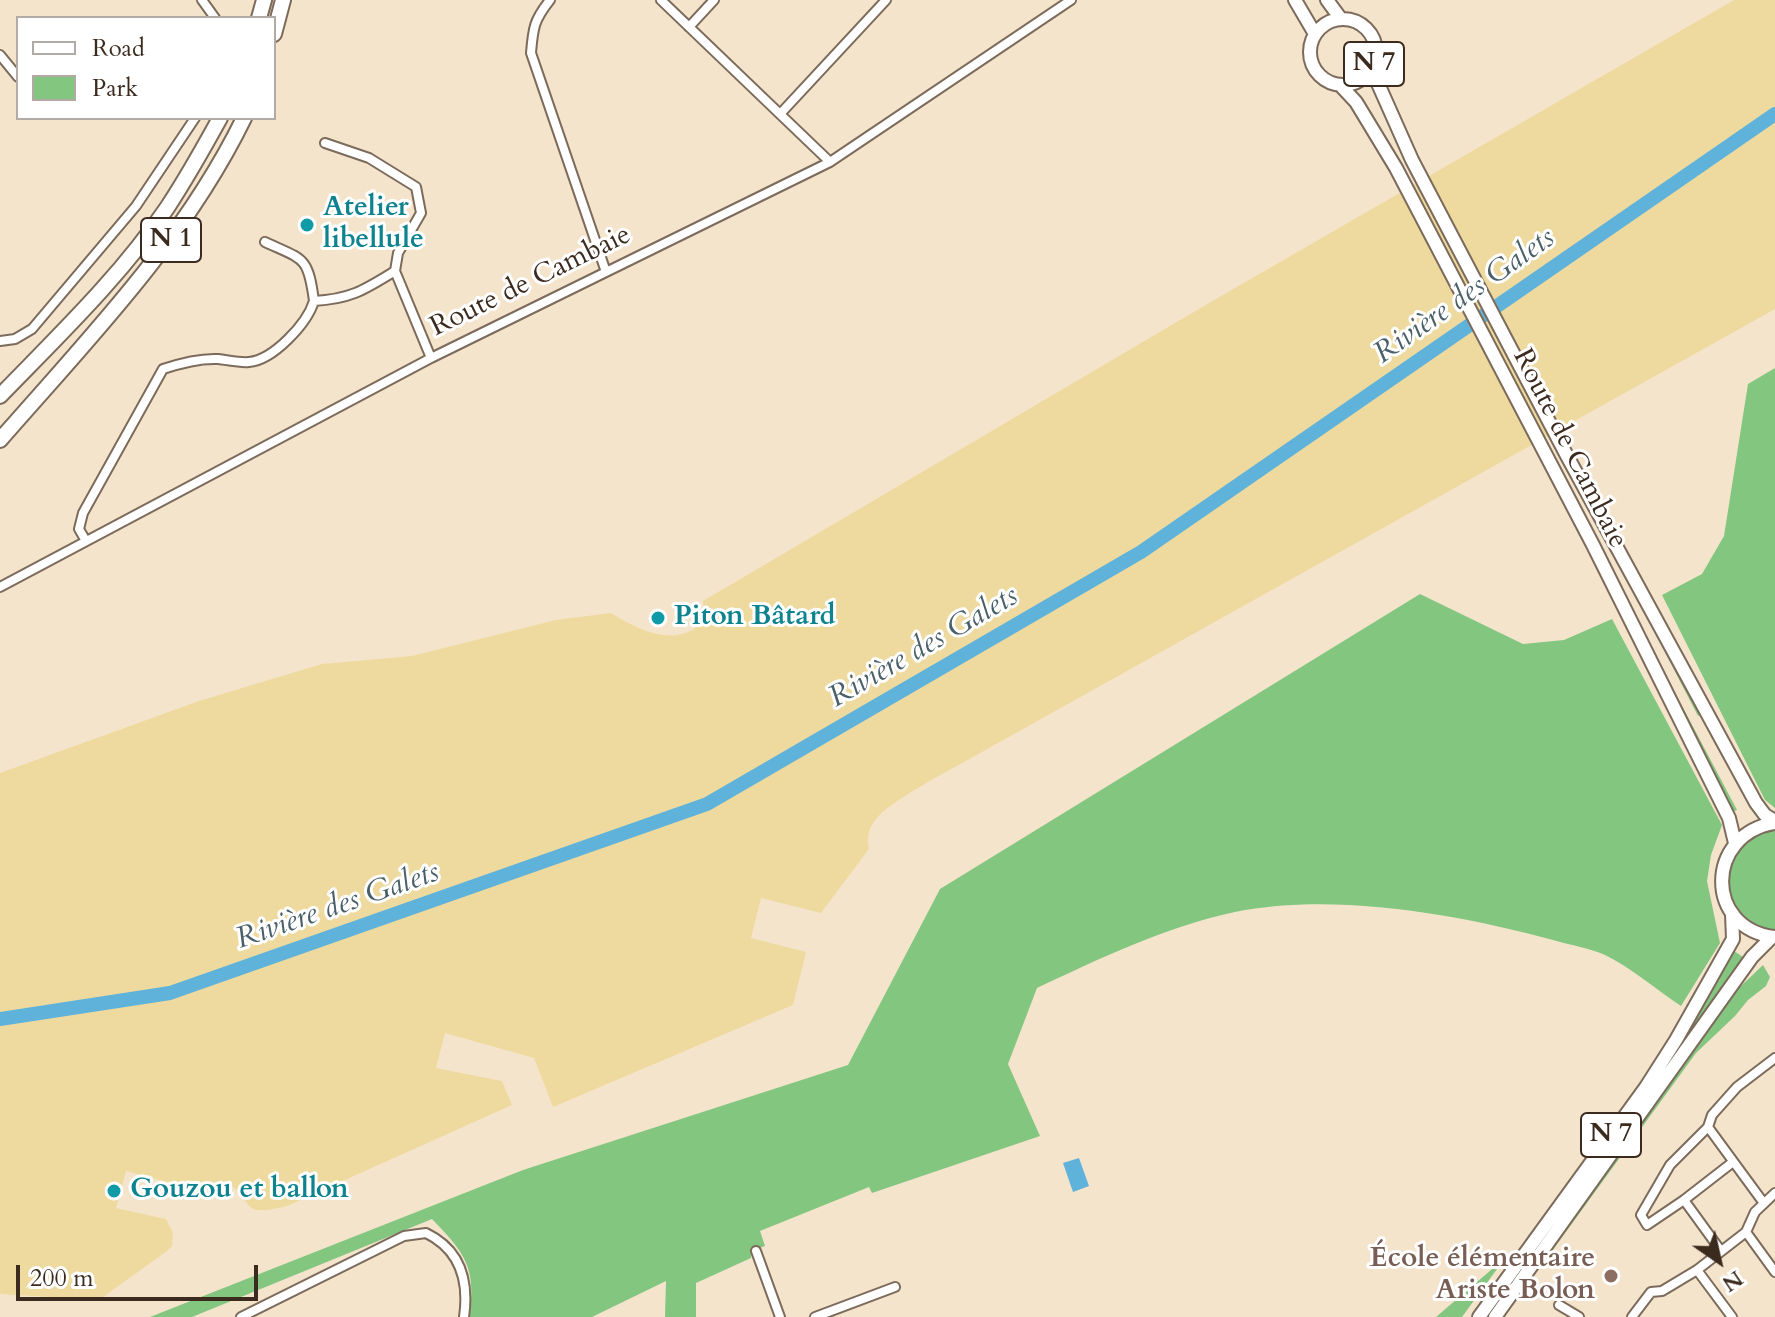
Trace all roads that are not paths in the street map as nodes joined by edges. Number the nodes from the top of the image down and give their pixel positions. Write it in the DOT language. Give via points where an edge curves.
graph roads {
  1 [pos="283,0"];
  2 [pos="550,0"];
  3 [pos="661,0"];
  4 [pos="714,0"];
  5 [pos="886,0"];
  6 [pos="1071,0"];
  7 [pos="1295,0"];
  8 [pos="1327,0"];
  9 [pos="1341,19"];
  10 [pos="276,26"];
  11 [pos="689,27"];
  12 [pos="1315,34"];
  13 [pos="0,55"];
  14 [pos="1372,70"];
  15 [pos="16,75"];
  16 [pos="1341,86"];
  17 [pos="781,113"];
  18 [pos="219,120"];
  19 [pos="243,120"];
  20 [pos="190,121"];
  21 [pos="325,143"];
  22 [pos="830,162"];
  23 [pos="265,242"];
  24 [pos="395,271"];
  25 [pos="606,272"];
  26 [pos="314,301"];
  27 [pos="0,341"];
  28 [pos="431,358"];
  29 [pos="0,396"];
  30 [pos="0,440"];
  31 [pos="86,541"];
  32 [pos="0,587"];
  33 [pos="1775,822"];
  34 [pos="1735,843"];
  35 [pos="1732,914"];
  36 [pos="1773,937"];
  37 [pos="1775,1058"];
  38 [pos="1708,1127"];
  39 [pos="1733,1162"];
  40 [pos="1775,1193"];
  41 [pos="1684,1200"];
  42 [pos="1763,1202"];
  43 [pos="1746,1232"];
  44 [pos="756,1251"];
  45 [pos="1721,1251"];
  46 [pos="1697,1270"];
  47 [pos="1775,1272"];
  48 [pos="895,1287"];
  49 [pos="1559,1305"];
  50 [pos="241,1317"];
  51 [pos="464,1317"];
  52 [pos="780,1317"];
  53 [pos="815,1317"];
  54 [pos="1479,1317"];
  55 [pos="1495,1317"];
  56 [pos="1579,1317"];
  57 [pos="1632,1317"];
  58 [pos="1732,1317"];
  1 -- 10 [label="highway"];
  2 -- 25 [label="street" via="536,17 531,53"];
  3 -- 11 [label="street"];
  4 -- 11 [label="street"];
  5 -- 17 [label="street"];
  6 -- 22 [label="street, Route de Cambaie"];
  7 -- 12 [label="main road, Route de Cambaie / N 7"];
  8 -- 9 [label="main road, Route de Cambaie / N 7"];
  9 -- 12 [label="main road, N 7"];
  9 -- 14 [label="main road, Route de Cambaie / N 7" via="1369,31 1377,50"];
  11 -- 17 [label="street"];
  12 -- 16 [label="main road, Route de Cambaie / N 7" via="1310,51 1315,71"];
  13 -- 15 [label="street"];
  14 -- 16 [label="main road, N 7" via="1360,82"];
  14 -- 33 [label="main road, Route de Cambaie" via="1412,160 1566,454 1756,803"];
  16 -- 34 [label="main road, Route de Cambaie" via="1396,168 1550,462 1729,818"];
  17 -- 22 [label="street"];
  18 -- 29 [label="highway, N 1" via="146,236"];
  19 -- 30 [label="highway, N 1" via="189,215"];
  20 -- 27 [label="street" via="136,206 32,329"];
  21 -- 24 [label="street" via="369,158 416,187 421,213 398,253"];
  22 -- 25 [label="street, Route de Cambaie"];
  23 -- 26 [label="street" via="303,259"];
  24 -- 26 [label="street" via="341,299"];
  24 -- 28 [label="street"];
  25 -- 28 [label="street, Route de Cambaie"];
  26 -- 31 [label="street" via="304,323 268,355 250,362 187,361 163,369 83,513 79,529"];
  28 -- 31 [label="street, Route de Cambaie"];
  31 -- 32 [label="street, Route de Cambaie"];
  33 -- 34 [label="main road" via="1752,829"];
  34 -- 35 [label="main road" via="1722,872"];
  35 -- 36 [label="main road" via="1746,927"];
  35 -- 54 [label="main road, N 7" via="1733,939 1676,1040"];
  36 -- 55 [label="main road, N 7" via="1752,957"];
  37 -- 38 [label="street" via="1737,1087"];
  38 -- 39 [label="street"];
  38 -- 41 [label="street" via="1670,1165 1641,1215 1647,1225"];
  39 -- 41 [label="street"];
  39 -- 42 [label="street"];
  40 -- 42 [label="street"];
  41 -- 45 [label="street"];
  42 -- 43 [label="street"];
  43 -- 45 [label="street"];
  43 -- 47 [label="street"];
  44 -- 52 [label="street"];
  45 -- 46 [label="street"];
  46 -- 57 [label="street" via="1651,1292"];
  46 -- 58 [label="street"];
  48 -- 53 [label="street"];
  49 -- 56 [label="street"];
  50 -- 51 [label="street" via="404,1236 426,1233 456,1258 463,1273"];
}
